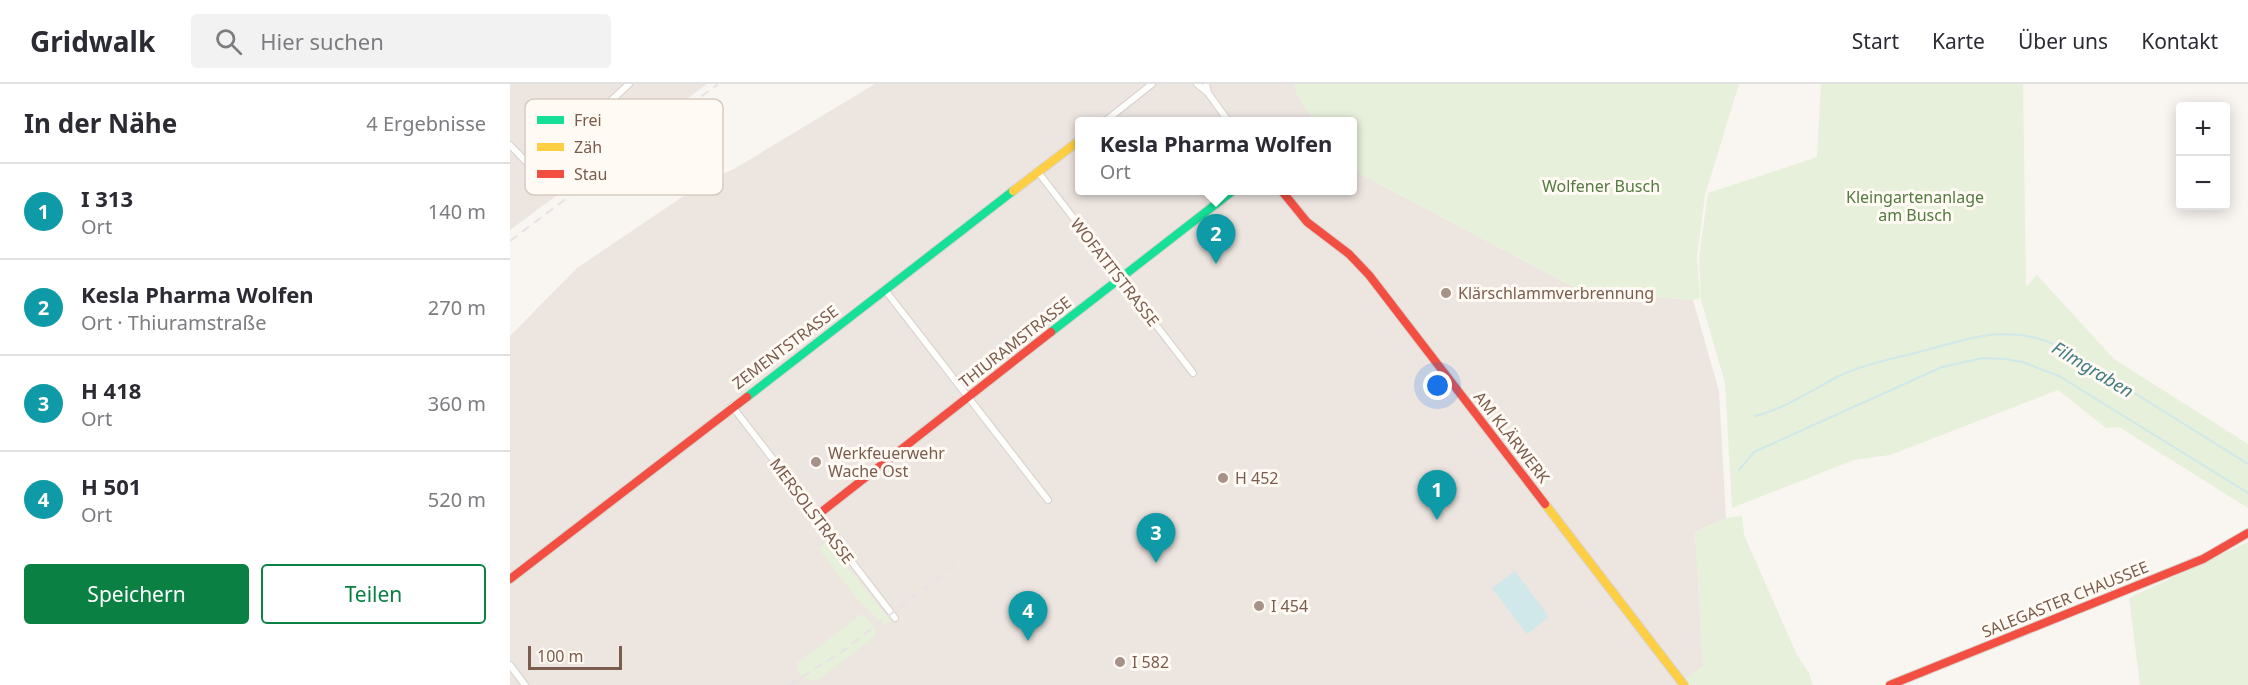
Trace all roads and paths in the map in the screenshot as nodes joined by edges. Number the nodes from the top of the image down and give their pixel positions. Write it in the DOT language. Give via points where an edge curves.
graph roads {
  1 [pos="629,84"];
  2 [pos="1152,84"];
  3 [pos="1197,84"];
  4 [pos="1206,84"];
  5 [pos="1208,93"];
  6 [pos="613,99"];
  7 [pos="1110,117"];
  8 [pos="1225,117"];
  9 [pos="1075,144"];
  10 [pos="510,145"];
  11 [pos="525,161"];
  12 [pos="1038,172"];
  13 [pos="1228,195"];
  14 [pos="1285,195"];
  15 [pos="1120,279"];
  16 [pos="885,290"];
  17 [pos="1193,373"];
  18 [pos="970,397"];
  19 [pos="732,406"];
  20 [pos="1048,500"];
  21 [pos="815,517"];
  22 [pos="2248,533"];
  23 [pos="510,579"];
  24 [pos="894,617"];
  25 [pos="510,665"];
  26 [pos="525,685"];
  27 [pos="1684,685"];
  28 [pos="1890,685"];
  1 -- 6 [label="street"];
  2 -- 7 [label="street"];
  3 -- 5 [label="street"];
  4 -- 5 [label="street"];
  5 -- 8 [label="street"];
  9 -- 12 [label="street, ZEMENTSTRASSE"];
  10 -- 11 [label="street"];
  12 -- 15 [label="street, WOFATITSTRASSE"];
  12 -- 16 [label="street, ZEMENTSTRASSE"];
  13 -- 15 [label="street, THIURAMSTRASSE"];
  14 -- 27 [label="street, AM KLÄRWERK" via="1307,222 1368,274"];
  15 -- 17 [label="street, WOFATITSTRASSE"];
  15 -- 18 [label="street, THIURAMSTRASSE"];
  16 -- 18 [label="street"];
  16 -- 19 [label="street, ZEMENTSTRASSE"];
  18 -- 20 [label="street"];
  18 -- 21 [label="street, THIURAMSTRASSE"];
  19 -- 21 [label="street, MERSOLSTRASSE"];
  19 -- 23 [label="street, ZEMENTSTRASSE"];
  21 -- 24 [label="street, MERSOLSTRASSE"];
  22 -- 28 [label="street, SALEGASTER CHAUSSEE" via="2203,559"];
  25 -- 26 [label="street"];
}
